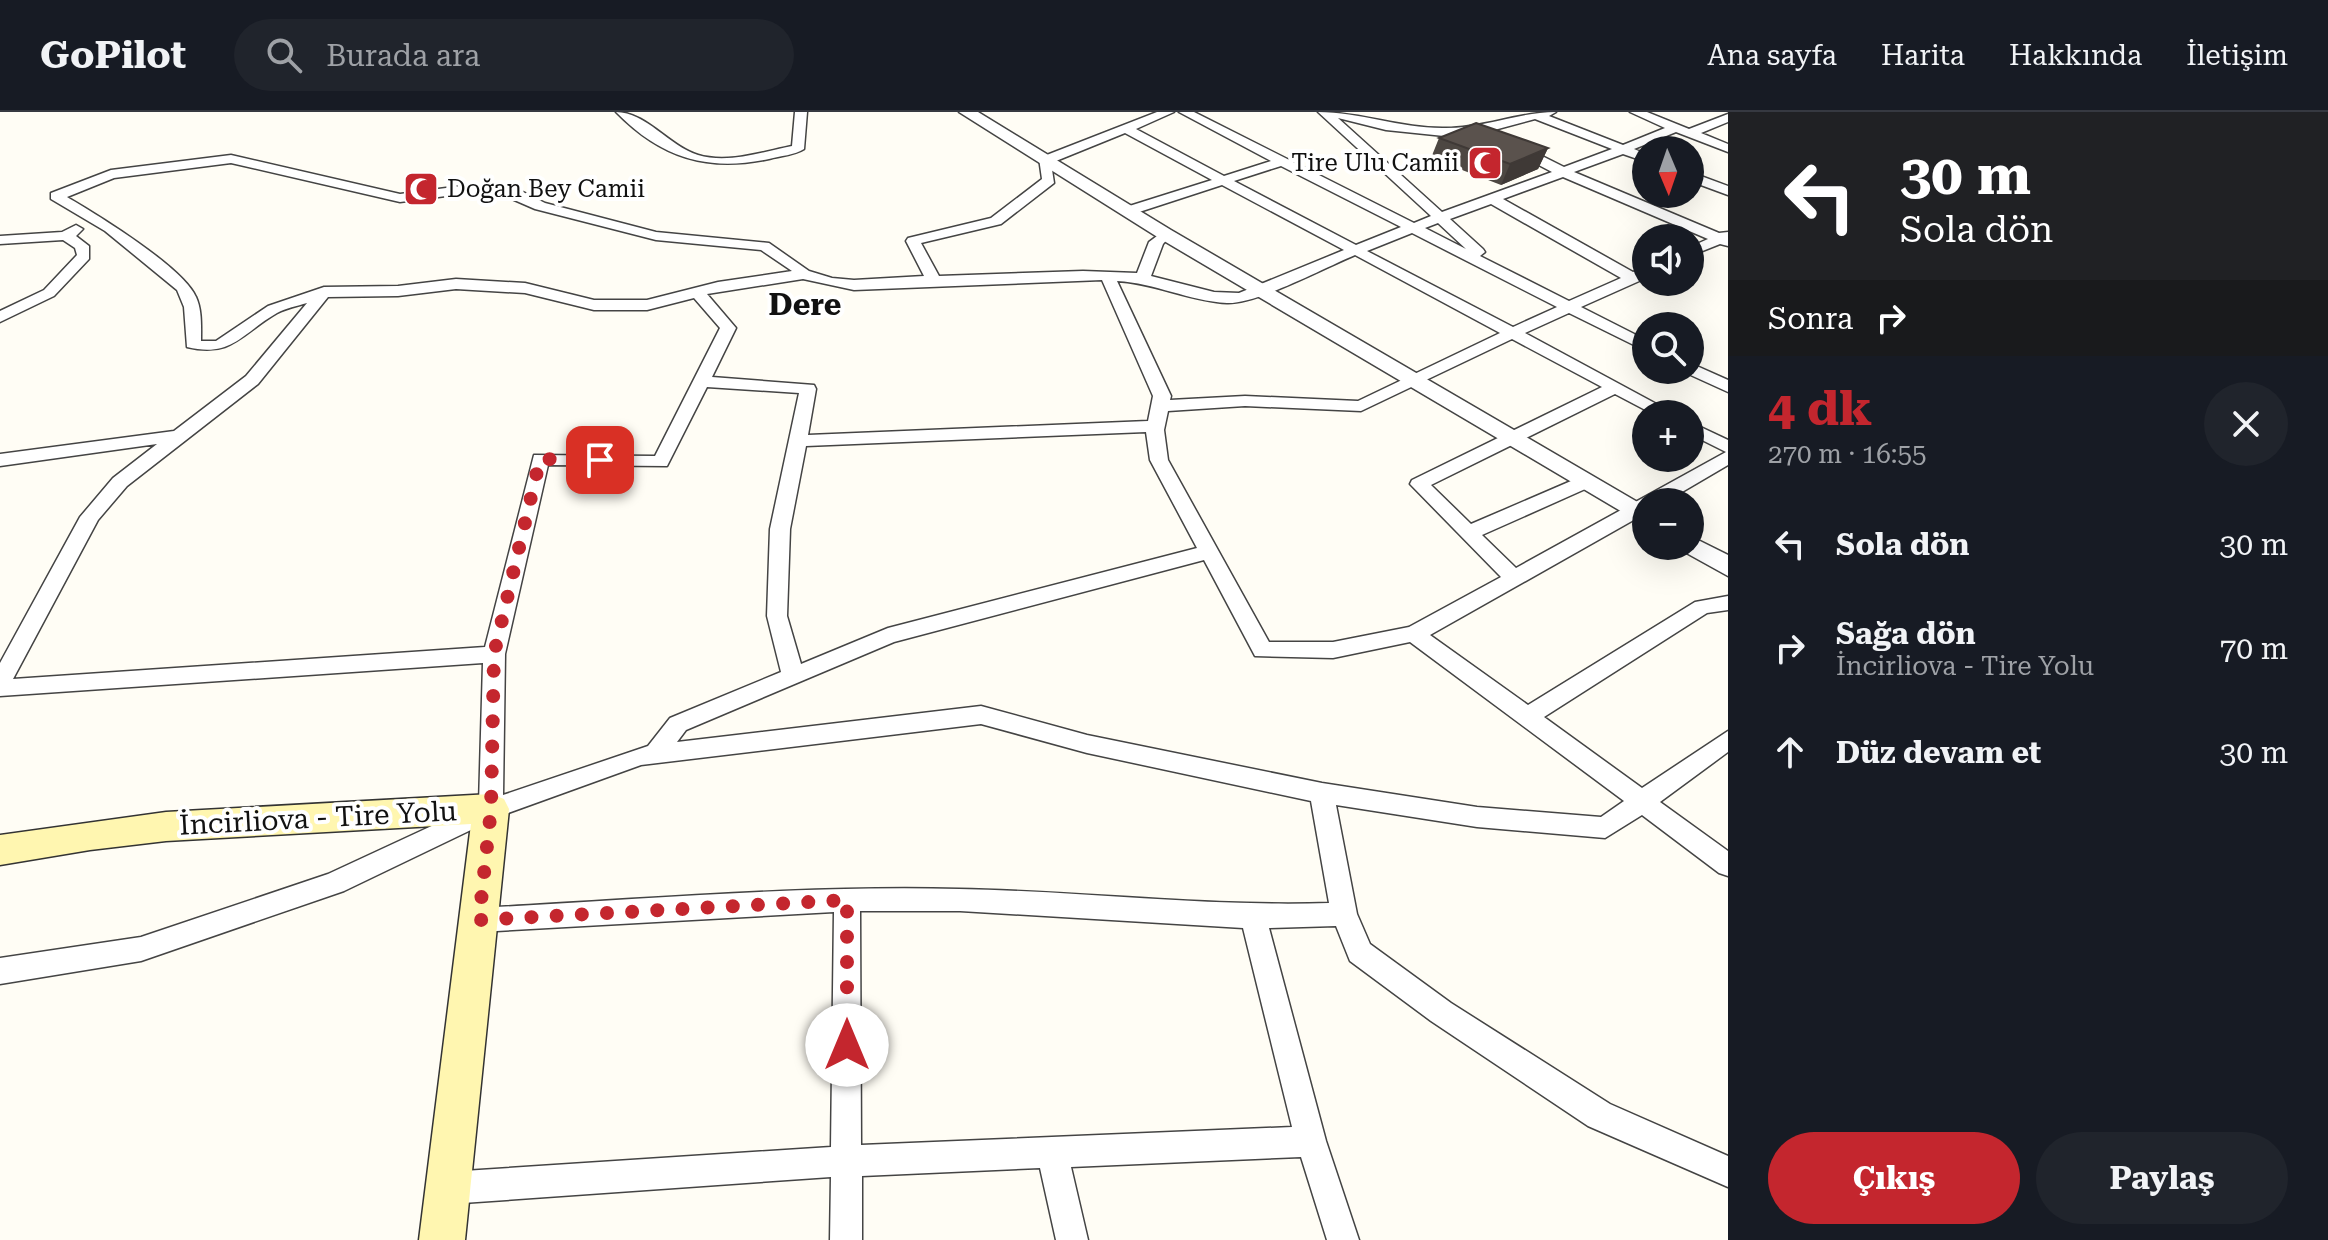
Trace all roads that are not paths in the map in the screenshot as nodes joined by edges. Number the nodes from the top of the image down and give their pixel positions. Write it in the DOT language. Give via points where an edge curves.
graph roads {
  1 [pos="622,112"];
  2 [pos="801,112"];
  3 [pos="967,112"];
  4 [pos="1168,112"];
  5 [pos="1185,112"];
  6 [pos="1330,112"];
  7 [pos="1476,112"];
  8 [pos="1550,112"];
  9 [pos="1636,112"];
  10 [pos="1728,114"];
  11 [pos="1536,115"];
  12 [pos="1126,129"];
  13 [pos="1479,130"];
  14 [pos="1682,130"];
  15 [pos="1728,148"];
  16 [pos="1623,149"];
  17 [pos="1632,153"];
  18 [pos="1044,161"];
  19 [pos="1283,161"];
  20 [pos="1565,173"];
  21 [pos="1227,180"];
  22 [pos="1704,182"];
  23 [pos="1728,191"];
  24 [pos="1494,200"];
  25 [pos="1128,211"];
  26 [pos="90,216"];
  27 [pos="1441,219"];
  28 [pos="1416,229"];
  29 [pos="1165,234"];
  30 [pos="66,236"];
  31 [pos="1725,238"];
  32 [pos="0,240"];
  33 [pos="1704,246"];
  34 [pos="1356,248"];
  35 [pos="1632,271"];
  36 [pos="804,274"];
  37 [pos="1502,275"];
  38 [pos="1108,277"];
  39 [pos="1632,278"];
  40 [pos="1142,279"];
  41 [pos="934,280"];
  42 [pos="1261,289"];
  43 [pos="324,292"];
  44 [pos="697,292"];
  45 [pos="1569,308"];
  46 [pos="0,317"];
  47 [pos="1515,332"];
  48 [pos="1632,339"];
  49 [pos="1704,375"];
  50 [pos="1413,378"];
  51 [pos="701,381"];
  52 [pos="1616,387"];
  53 [pos="1728,387"];
  54 [pos="1640,400"];
  55 [pos="1158,416"];
  56 [pos="1704,434"];
  57 [pos="181,436"];
  58 [pos="1513,438"];
  59 [pos="799,441"];
  60 [pos="1728,447"];
  61 [pos="1728,457"];
  62 [pos="0,460"];
  63 [pos="1585,482"];
  64 [pos="1678,488"];
  65 [pos="1632,504"];
  66 [pos="1632,515"];
  67 [pos="1469,533"];
  68 [pos="1207,552"];
  69 [pos="1704,552"];
  70 [pos="1728,567"];
  71 [pos="1514,578"];
  72 [pos="1728,603"];
  73 [pos="1414,634"];
  74 [pos="494,654"];
  75 [pos="793,676"];
  76 [pos="0,686"];
  77 [pos="1527,717"];
  78 [pos="1728,740"];
  79 [pos="655,754"];
  80 [pos="1322,793"];
  81 [pos="1643,802"];
  82 [pos="491,809"];
  83 [pos="0,850"];
  84 [pos="1728,865"];
  85 [pos="847,900"];
  86 [pos="1344,914"];
  87 [pos="1253,917"];
  88 [pos="479,920"];
  89 [pos="0,971"];
  90 [pos="1311,1141"];
  91 [pos="1052,1152"];
  92 [pos="847,1161"];
  93 [pos="1728,1172"];
  94 [pos="448,1188"];
  95 [pos="442,1240"];
  96 [pos="846,1240"];
  97 [pos="1072,1240"];
  98 [pos="1343,1240"];
  1 -- 2 [label="street" via="680,151 709,161 798,149"];
  3 -- 18 [label="street"];
  4 -- 12 [label="street"];
  5 -- 19 [label="street"];
  6 -- 13 [label="street" via="1424,133"];
  6 -- 27 [label="street"];
  7 -- 13 [label="street"];
  8 -- 11 [label="street"];
  9 -- 14 [label="street"];
  10 -- 14 [label="street"];
  11 -- 13 [label="street"];
  11 -- 16 [label="street"];
  12 -- 18 [label="street"];
  12 -- 21 [label="street"];
  13 -- 20 [label="street"];
  14 -- 15 [label="street"];
  14 -- 16 [label="street"];
  16 -- 17 [label="street"];
  16 -- 20 [label="street"];
  18 -- 25 [label="street"];
  18 -- 41 [label="street" via="1049,180 996,221 913,241"];
  19 -- 21 [label="street"];
  19 -- 28 [label="street"];
  20 -- 24 [label="street"];
  20 -- 31 [label="street"];
  21 -- 25 [label="street"];
  21 -- 34 [label="street"];
  22 -- 23 [label="street"];
  24 -- 27 [label="street"];
  24 -- 35 [label="street"];
  25 -- 29 [label="street"];
  26 -- 30 [label="street"];
  26 -- 36 [label="street" via="56,196 111,174 231,159 400,198 479,188 506,190 540,206 656,236 764,246"];
  26 -- 43 [label="street" via="183,287 194,310 193,344 199,346 221,345 273,309"];
  27 -- 28 [label="street"];
  27 -- 37 [label="street"];
  28 -- 34 [label="street"];
  28 -- 37 [label="street"];
  29 -- 40 [label="street" via="1156,242"];
  29 -- 42 [label="street"];
  30 -- 32 [label="street"];
  30 -- 46 [label="street" via="82,246 84,256 49,293"];
  31 -- 33 [label="street"];
  34 -- 42 [label="street"];
  34 -- 47 [label="street"];
  36 -- 41 [label="street" via="854,285"];
  36 -- 44 [label="street"];
  37 -- 45 [label="street"];
  38 -- 40 [label="street"];
  38 -- 41 [label="street"];
  38 -- 55 [label="street" via="1162,396"];
  39 -- 45 [label="street"];
  40 -- 42 [label="street" via="1224,298 1241,298"];
  42 -- 50 [label="street"];
  43 -- 44 [label="street" via="456,284 525,288 594,305 647,305"];
  43 -- 57 [label="street" via="252,380"];
  44 -- 51 [label="street" via="728,328"];
  45 -- 47 [label="street"];
  45 -- 48 [label="street"];
  47 -- 50 [label="street"];
  47 -- 52 [label="street"];
  49 -- 53 [label="street"];
  50 -- 55 [label="street" via="1361,406 1245,401"];
  50 -- 58 [label="street"];
  51 -- 59 [label="street" via="808,389"];
  51 -- 74 [label="street" via="661,462 540,459"];
  52 -- 54 [label="street"];
  52 -- 58 [label="street"];
  55 -- 59 [label="street"];
  55 -- 68 [label="street" via="1159,460"];
  56 -- 60 [label="street"];
  57 -- 62 [label="street"];
  57 -- 76 [label="street" via="120,482 90,517"];
  58 -- 63 [label="street"];
  58 -- 67 [label="street" via="1419,484"];
  59 -- 75 [label="street" via="780,529 777,616"];
  61 -- 64 [label="street"];
  63 -- 65 [label="street"];
  63 -- 67 [label="street"];
  66 -- 71 [label="street"];
  67 -- 71 [label="street"];
  68 -- 73 [label="street" via="1263,650 1333,650"];
  68 -- 75 [label="street" via="888,636"];
  69 -- 70 [label="street"];
  71 -- 73 [label="street"];
  72 -- 77 [label="street" via="1702,607"];
  73 -- 77 [label="street"];
  74 -- 76 [label="street"];
  74 -- 82 [label="street"];
  75 -- 79 [label="street" via="678,724"];
  77 -- 81 [label="street"];
  78 -- 81 [label="street"];
  79 -- 80 [label="street" via="981,715 1087,744"];
  79 -- 82 [label="street"];
  80 -- 81 [label="street" via="1477,817 1605,828"];
  80 -- 86 [label="street"];
  81 -- 84 [label="street"];
  82 -- 83 [label="main road, İncirliova - Tire Yolu" via="209,823"];
  82 -- 88 [label="main road, İncirliova - Tire Yolu"];
  82 -- 89 [label="street" via="335,883 141,949"];
  85 -- 87 [label="street" via="960,900"];
  85 -- 88 [label="street"];
  85 -- 92 [label="street"];
  86 -- 87 [label="street"];
  86 -- 93 [label="street" via="1360,952 1441,1012 1599,1115"];
  87 -- 90 [label="street"];
  88 -- 94 [label="main road, İncirliova - Tire Yolu"];
  90 -- 91 [label="street"];
  90 -- 98 [label="street"];
  91 -- 92 [label="street"];
  91 -- 97 [label="street"];
  92 -- 94 [label="street"];
  92 -- 96 [label="street"];
  94 -- 95 [label="main road, İncirliova - Tire Yolu"];
}
